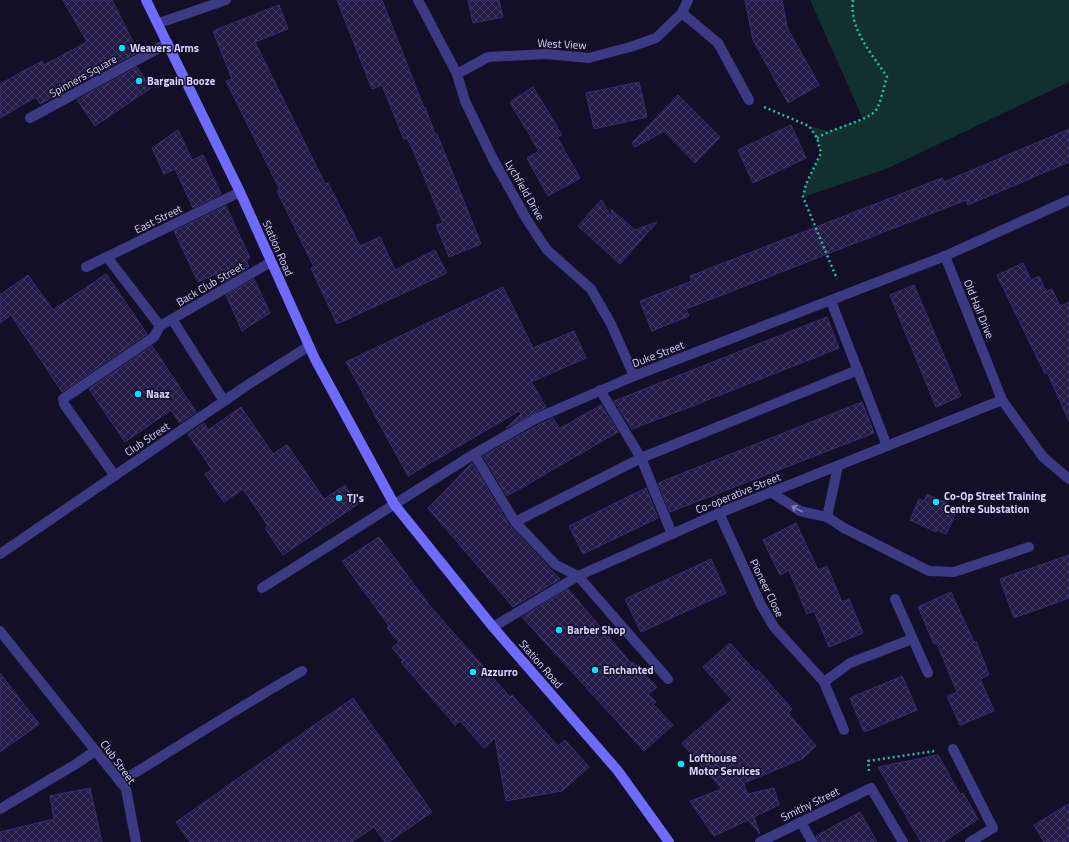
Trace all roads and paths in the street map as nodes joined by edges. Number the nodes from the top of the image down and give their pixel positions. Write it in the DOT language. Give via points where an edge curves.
graph roads {
  1 [pos="146,0"];
  2 [pos="226,0"];
  3 [pos="418,0"];
  4 [pos="688,0"];
  5 [pos="854,0"];
  6 [pos="682,13"];
  7 [pos="159,23"];
  8 [pos="168,43"];
  9 [pos="457,74"];
  10 [pos="748,100"];
  11 [pos="30,118"];
  12 [pos="817,138"];
  13 [pos="240,192"];
  14 [pos="1069,200"];
  15 [pos="945,256"];
  16 [pos="107,257"];
  17 [pos="271,262"];
  18 [pos="86,267"];
  19 [pos="844,296"];
  20 [pos="831,301"];
  21 [pos="172,319"];
  22 [pos="160,326"];
  23 [pos="309,346"];
  24 [pos="858,370"];
  25 [pos="634,376"];
  26 [pos="600,390"];
  27 [pos="1002,400"];
  28 [pos="224,401"];
  29 [pos="888,446"];
  30 [pos="474,454"];
  31 [pos="641,458"];
  32 [pos="838,466"];
  33 [pos="114,476"];
  34 [pos="1069,479"];
  35 [pos="771,492"];
  36 [pos="394,504"];
  37 [pos="719,513"];
  38 [pos="827,517"];
  39 [pos="515,522"];
  40 [pos="672,534"];
  41 [pos="1030,547"];
  42 [pos="0,554"];
  43 [pos="578,576"];
  44 [pos="262,588"];
  45 [pos="895,599"];
  46 [pos="493,627"];
  47 [pos="0,631"];
  48 [pos="912,639"];
  49 [pos="302,671"];
  50 [pos="928,673"];
  51 [pos="668,679"];
  52 [pos="824,682"];
  53 [pos="844,730"];
  54 [pos="953,749"];
  55 [pos="95,751"];
  56 [pos="120,782"];
  57 [pos="871,788"];
  58 [pos="0,809"];
  59 [pos="801,822"];
  60 [pos="136,842"];
  61 [pos="669,842"];
  62 [pos="760,842"];
  63 [pos="812,842"];
  64 [pos="903,842"];
  65 [pos="970,842"];
  1 -- 7 [label="main road, Station Road"];
  2 -- 7 [label="street"];
  3 -- 9 [label="street, Lychfield Drive"];
  4 -- 6 [label="street"];
  5 -- 12 [label="path" via="852,12 856,30 887,77 876,110 863,119 828,131"];
  6 -- 9 [label="street, West View" via="656,38 623,49 589,58 546,54 488,57"];
  6 -- 10 [label="street" via="718,43"];
  7 -- 8 [label="main road, Station Road"];
  8 -- 11 [label="street, Spinners Square"];
  8 -- 13 [label="main road, Station Road"];
  9 -- 25 [label="street, Lychfield Drive" via="465,101 527,220 547,250 591,289 611,324"];
  10 -- 12 [label="path" via="809,126"];
  12 -- 19 [label="path" via="821,154 806,184 803,197"];
  13 -- 16 [label="street, East Street"];
  13 -- 17 [label="main road, Station Road"];
  14 -- 15 [label="street"];
  15 -- 19 [label="street, Duke Street"];
  15 -- 27 [label="street, Old Hall Drive"];
  16 -- 18 [label="street, East Street"];
  16 -- 22 [label="street"];
  17 -- 21 [label="street, Back Club Street"];
  17 -- 23 [label="main road, Station Road"];
  19 -- 20 [label="street, Duke Street"];
  20 -- 24 [label="street"];
  20 -- 25 [label="street, Duke Street"];
  21 -- 22 [label="street, Back Club Street"];
  21 -- 28 [label="street"];
  22 -- 33 [label="street" via="154,337 63,399"];
  23 -- 28 [label="street, Club Street"];
  23 -- 36 [label="main road, Station Road"];
  24 -- 29 [label="street"];
  24 -- 31 [label="street"];
  25 -- 26 [label="street, Duke Street"];
  26 -- 30 [label="street, Duke Street" via="536,419"];
  26 -- 31 [label="street"];
  27 -- 29 [label="street, Co-operative Street"];
  27 -- 34 [label="street, Old Hall Drive" via="1044,457"];
  28 -- 33 [label="street, Club Street"];
  29 -- 32 [label="street, Co-operative Street"];
  30 -- 36 [label="street, Duke Street"];
  30 -- 39 [label="street"];
  31 -- 39 [label="street"];
  31 -- 40 [label="street"];
  32 -- 35 [label="street, Co-operative Street"];
  32 -- 38 [label="street"];
  33 -- 42 [label="street, Club Street"];
  35 -- 37 [label="street, Co-operative Street"];
  38 -- 35 [label="street, one-way" via="800,511"];
  36 -- 44 [label="street"];
  36 -- 46 [label="main road, Station Road"];
  37 -- 40 [label="street, Co-operative Street"];
  37 -- 52 [label="street, Pioneer Close" via="761,605 774,627"];
  38 -- 41 [label="street" via="929,571 954,572"];
  39 -- 43 [label="street" via="556,565"];
  40 -- 43 [label="street, Co-operative Street"];
  43 -- 46 [label="street, Co-operative Street"];
  43 -- 51 [label="street"];
  45 -- 48 [label="street"];
  46 -- 61 [label="main road, Station Road" via="618,771"];
  47 -- 55 [label="street, Club Street"];
  48 -- 50 [label="street"];
  48 -- 52 [label="street" via="850,663"];
  49 -- 56 [label="street"];
  52 -- 53 [label="street, Pioneer Close"];
  54 -- 57 [label="path" via="868,761"];
  54 -- 65 [label="street" via="993,828"];
  55 -- 56 [label="street, Club Street"];
  55 -- 58 [label="street"];
  56 -- 60 [label="street, Club Street" via="126,789"];
  57 -- 59 [label="street, Smithy Street"];
  57 -- 64 [label="street"];
  59 -- 62 [label="street, Smithy Street"];
  59 -- 63 [label="street"];
}
